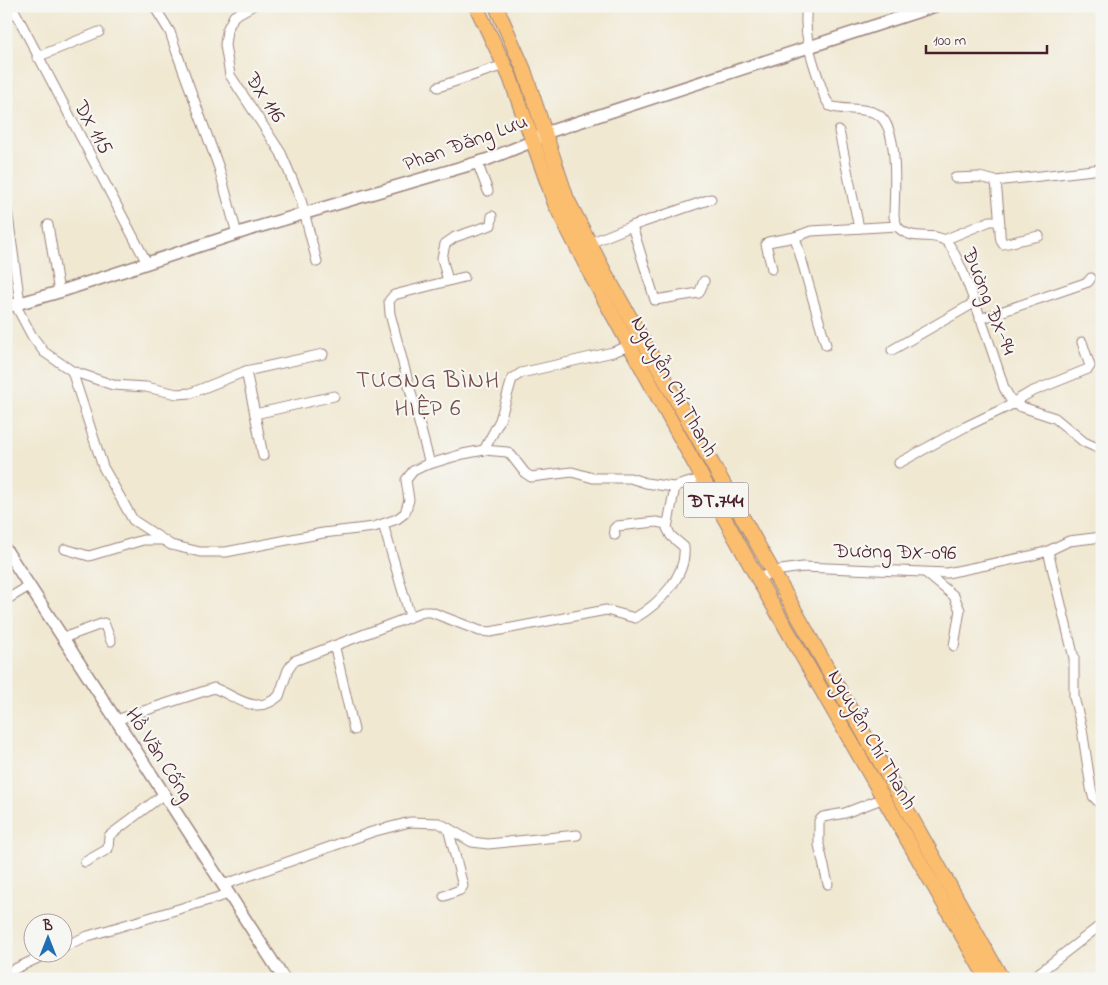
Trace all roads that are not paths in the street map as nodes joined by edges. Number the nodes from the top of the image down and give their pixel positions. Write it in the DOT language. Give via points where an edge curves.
graph roads {
  1 [pos="12,6"];
  2 [pos="154,6"];
  3 [pos="252,6"];
  4 [pos="476,6"];
  5 [pos="496,6"];
  6 [pos="807,6"];
  7 [pos="935,6"];
  8 [pos="99,32"];
  9 [pos="808,47"];
  10 [pos="37,57"];
  11 [pos="504,65"];
  12 [pos="438,87"];
  13 [pos="839,132"];
  14 [pos="545,133"];
  15 [pos="531,142"];
  16 [pos="477,162"];
  17 [pos="1102,170"];
  18 [pos="955,178"];
  19 [pos="996,181"];
  20 [pos="488,191"];
  21 [pos="711,199"];
  22 [pos="6,202"];
  23 [pos="306,213"];
  24 [pos="492,216"];
  25 [pos="48,225"];
  26 [pos="1000,225"];
  27 [pos="7,226"];
  28 [pos="632,226"];
  29 [pos="897,226"];
  30 [pos="859,228"];
  31 [pos="237,234"];
  32 [pos="1039,236"];
  33 [pos="795,237"];
  34 [pos="944,240"];
  35 [pos="590,244"];
  36 [pos="317,262"];
  37 [pos="147,263"];
  38 [pos="772,270"];
  39 [pos="464,277"];
  40 [pos="1091,278"];
  41 [pos="448,281"];
  42 [pos="704,281"];
  43 [pos="59,292"];
  44 [pos="974,303"];
  45 [pos="14,305"];
  46 [pos="980,319"];
  47 [pos="642,339"];
  48 [pos="1082,342"];
  49 [pos="826,345"];
  50 [pos="629,346"];
  51 [pos="892,350"];
  52 [pos="323,354"];
  53 [pos="72,371"];
  54 [pos="246,371"];
  55 [pos="334,396"];
  56 [pos="1012,404"];
  57 [pos="255,414"];
  58 [pos="484,450"];
  59 [pos="1102,450"];
  60 [pos="263,456"];
  61 [pos="430,464"];
  62 [pos="899,464"];
  63 [pos="704,478"];
  64 [pos="675,487"];
  65 [pos="383,524"];
  66 [pos="667,524"];
  67 [pos="615,535"];
  68 [pos="1102,537"];
  69 [pos="163,540"];
  70 [pos="65,549"];
  71 [pos="6,550"];
  72 [pos="1048,551"];
  73 [pos="774,571"];
  74 [pos="926,573"];
  75 [pos="758,579"];
  76 [pos="29,586"];
  77 [pos="6,600"];
  78 [pos="410,616"];
  79 [pos="63,638"];
  80 [pos="112,641"];
  81 [pos="954,646"];
  82 [pos="335,648"];
  83 [pos="116,720"];
  84 [pos="354,730"];
  85 [pos="164,794"];
  86 [pos="884,798"];
  87 [pos="1101,807"];
  88 [pos="448,828"];
  89 [pos="577,835"];
  90 [pos="85,862"];
  91 [pos="828,884"];
  92 [pos="226,889"];
  93 [pos="444,896"];
  94 [pos="1102,924"];
  95 [pos="72,943"];
  96 [pos="30,962"];
  97 [pos="6,973"];
  98 [pos="284,979"];
  99 [pos="987,979"];
  100 [pos="1002,979"];
  101 [pos="1032,979"];
  1 -- 10 [label="street, DX 115"];
  2 -- 31 [label="street" via="170,32 219,168"];
  3 -- 23 [label="street, ĐX 116" via="234,16 227,30 225,45 230,75 280,153"];
  4 -- 11 [label="main road, Nguyễn Chí Thanh / ĐT.744"];
  5 -- 14 [label="main road, Nguyễn Chí Thanh / ĐT.744" via="524,70"];
  6 -- 9 [label="street" via="804,24"];
  7 -- 9 [label="street, Phan Đăng Lưu"];
  8 -- 10 [label="street"];
  9 -- 14 [label="street, Phan Đăng Lưu"];
  9 -- 29 [label="street" via="830,106 874,112 884,118 891,136 895,163 894,218"];
  10 -- 37 [label="street, DX 115"];
  11 -- 12 [label="street"];
  11 -- 15 [label="main road, Nguyễn Chí Thanh / ĐT.744"];
  13 -- 30 [label="street"];
  14 -- 15 [label="street, Phan Đăng Lưu"];
  14 -- 35 [label="main road, Nguyễn Chí Thanh / ĐT.744" via="567,199"];
  15 -- 16 [label="street, Phan Đăng Lưu"];
  15 -- 50 [label="main road, Nguyễn Chí Thanh / ĐT.744" via="555,204"];
  16 -- 20 [label="street"];
  16 -- 23 [label="street, Phan Đăng Lưu"];
  17 -- 19 [label="street"];
  18 -- 19 [label="street" via="979,177"];
  19 -- 26 [label="street"];
  21 -- 28 [label="street"];
  22 -- 27 [label="street"];
  23 -- 31 [label="street, Phan Đăng Lưu"];
  23 -- 36 [label="street, ĐX 116"];
  24 -- 41 [label="street" via="491,224 454,237 445,244 442,258"];
  25 -- 43 [label="street"];
  26 -- 32 [label="street" via="1003,244"];
  26 -- 34 [label="street" via="997,221 990,221"];
  27 -- 45 [label="street"];
  28 -- 35 [label="street"];
  28 -- 42 [label="street" via="655,300 699,293"];
  29 -- 30 [label="street"];
  29 -- 34 [label="street, Đường ĐX-94" via="908,235"];
  30 -- 33 [label="street" via="811,231"];
  31 -- 37 [label="street, Phan Đăng Lưu"];
  33 -- 38 [label="street" via="766,244"];
  33 -- 49 [label="street"];
  34 -- 44 [label="street, Đường ĐX-94" via="961,267"];
  35 -- 47 [label="main road, Nguyễn Chí Thanh / ĐT.744"];
  37 -- 43 [label="street, Phan Đăng Lưu"];
  39 -- 41 [label="street"];
  40 -- 46 [label="street" via="1088,282"];
  41 -- 61 [label="street" via="394,295 389,301"];
  43 -- 45 [label="street, Phan Đăng Lưu"];
  44 -- 46 [label="street, Đường ĐX-94"];
  44 -- 51 [label="street"];
  45 -- 53 [label="street" via="44,352"];
  46 -- 56 [label="street, Đường ĐX-94"];
  47 -- 50 [label="main road"];
  47 -- 73 [label="main road, Nguyễn Chí Thanh / ĐT.744"];
  48 -- 56 [label="street" via="1090,366 1088,369 1031,392"];
  50 -- 58 [label="street" via="522,373 512,379 500,420"];
  50 -- 63 [label="main road, Nguyễn Chí Thanh / ĐT.744"];
  52 -- 54 [label="street"];
  53 -- 54 [label="street" via="113,385 146,387 177,394 198,391"];
  53 -- 69 [label="street" via="103,467 133,520"];
  54 -- 57 [label="street"];
  55 -- 57 [label="street"];
  56 -- 59 [label="street" via="1055,418 1084,442"];
  56 -- 62 [label="street"];
  57 -- 60 [label="street"];
  58 -- 61 [label="street"];
  58 -- 64 [label="street" via="507,452 531,477 572,472 593,478 630,478"];
  61 -- 65 [label="street" via="414,471 406,480 409,500 405,513"];
  63 -- 64 [label="street"];
  63 -- 75 [label="main road, Nguyễn Chí Thanh / ĐT.744"];
  64 -- 66 [label="street"];
  65 -- 69 [label="street" via="323,532 226,552 200,552"];
  65 -- 78 [label="street"];
  66 -- 67 [label="street" via="617,526"];
  66 -- 78 [label="street" via="671,536 684,547 685,554 672,586 635,618 606,610 490,632 432,612"];
  68 -- 72 [label="street, Đường ĐX-096" via="1069,540"];
  69 -- 70 [label="street" via="143,540 89,556"];
  71 -- 76 [label="street, Hồ Văn Cống"];
  72 -- 74 [label="street, Đường ĐX-096" via="974,569"];
  72 -- 87 [label="street" via="1074,658 1074,697 1091,788"];
  73 -- 74 [label="street, Đường ĐX-096" via="803,567"];
  73 -- 75 [label="street, Đường ĐX-096"];
  73 -- 100 [label="main road, Nguyễn Chí Thanh / ĐT.744"];
  74 -- 81 [label="street" via="954,596 960,610"];
  75 -- 86 [label="main road, Nguyễn Chí Thanh / ĐT.744"];
  76 -- 77 [label="street"];
  76 -- 79 [label="street, Hồ Văn Cống"];
  78 -- 82 [label="street"];
  79 -- 80 [label="street" via="104,623"];
  79 -- 83 [label="street, Hồ Văn Cống"];
  82 -- 83 [label="street" via="294,661 279,696 266,703 248,705 214,688"];
  82 -- 84 [label="street"];
  83 -- 85 [label="street, Hồ Văn Cống"];
  85 -- 90 [label="street" via="109,836 108,848"];
  85 -- 92 [label="street, Hồ Văn Cống"];
  86 -- 91 [label="street" via="819,821 819,845"];
  86 -- 99 [label="main road, Nguyễn Chí Thanh / ĐT.744"];
  88 -- 89 [label="street" via="472,842 488,844"];
  88 -- 92 [label="street" via="439,823 410,822 372,832"];
  88 -- 93 [label="street" via="463,886"];
  92 -- 95 [label="street"];
  92 -- 98 [label="street, Hồ Văn Cống"];
  94 -- 101 [label="street"];
  96 -- 97 [label="street"];
}
